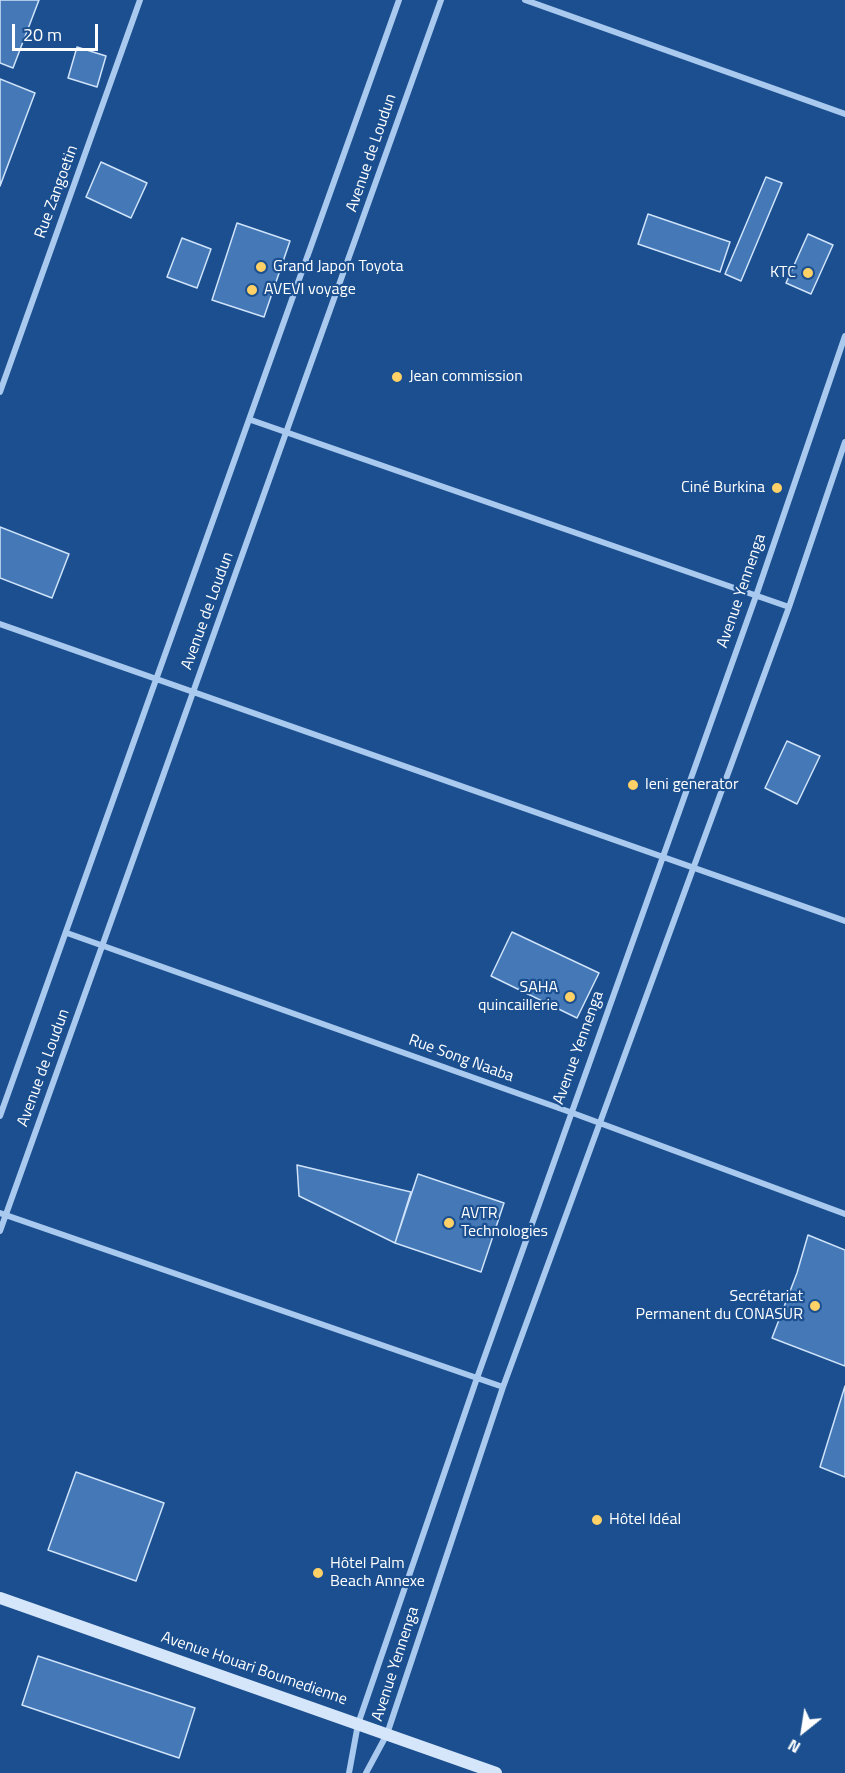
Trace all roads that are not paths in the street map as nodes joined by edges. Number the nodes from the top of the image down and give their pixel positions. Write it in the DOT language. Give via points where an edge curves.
graph roads {
  1 [pos="140,0"];
  2 [pos="399,0"];
  3 [pos="441,0"];
  4 [pos="525,0"];
  5 [pos="845,114"];
  6 [pos="845,336"];
  7 [pos="0,368"];
  8 [pos="8,370"];
  9 [pos="0,392"];
  10 [pos="251,420"];
  11 [pos="288,433"];
  12 [pos="845,442"];
  13 [pos="756,596"];
  14 [pos="789,608"];
  15 [pos="0,624"];
  16 [pos="155,680"];
  17 [pos="192,693"];
  18 [pos="663,857"];
  19 [pos="693,867"];
  20 [pos="845,921"];
  21 [pos="67,933"];
  22 [pos="102,945"];
  23 [pos="570,1112"];
  24 [pos="0,1116"];
  25 [pos="599,1123"];
  26 [pos="3,1214"];
  27 [pos="845,1214"];
  28 [pos="0,1230"];
  29 [pos="477,1378"];
  30 [pos="503,1387"];
  31 [pos="0,1598"];
  32 [pos="358,1724"];
  33 [pos="387,1734"];
  34 [pos="349,1773"];
  35 [pos="366,1773"];
  36 [pos="496,1773"];
  1 -- 8 [label="street, Rue Zangoetin"];
  2 -- 10 [label="street, Avenue de Loudun"];
  3 -- 11 [label="street, Avenue de Loudun"];
  4 -- 5 [label="street"];
  6 -- 13 [label="street, Avenue Yennenga"];
  7 -- 8 [label="street"];
  8 -- 9 [label="street, Rue Zangoetin"];
  10 -- 11 [label="street"];
  10 -- 16 [label="street, Avenue de Loudun"];
  11 -- 13 [label="street"];
  11 -- 17 [label="street, Avenue de Loudun"];
  12 -- 14 [label="street, Avenue Yennenga"];
  13 -- 14 [label="street"];
  13 -- 18 [label="street, Avenue Yennenga"];
  14 -- 19 [label="street, Avenue Yennenga"];
  15 -- 16 [label="street"];
  16 -- 17 [label="street"];
  16 -- 21 [label="street, Avenue de Loudun"];
  17 -- 18 [label="street"];
  17 -- 22 [label="street, Avenue de Loudun"];
  18 -- 19 [label="street"];
  18 -- 23 [label="street, Avenue Yennenga"];
  19 -- 20 [label="street"];
  19 -- 25 [label="street, Avenue Yennenga"];
  21 -- 22 [label="street, Rue Song Naaba"];
  21 -- 24 [label="street, Avenue de Loudun"];
  22 -- 23 [label="street, Rue Song Naaba"];
  22 -- 26 [label="street, Avenue de Loudun"];
  23 -- 25 [label="street, Rue Song Naaba"];
  23 -- 29 [label="street, Avenue Yennenga"];
  25 -- 27 [label="street, Rue Song Naaba"];
  25 -- 30 [label="street, Avenue Yennenga"];
  26 -- 28 [label="street, Avenue de Loudun"];
  26 -- 29 [label="street"];
  29 -- 30 [label="street"];
  29 -- 32 [label="street, Avenue Yennenga"];
  30 -- 33 [label="street, Avenue Yennenga"];
  31 -- 32 [label="main road, Avenue Houari Boumedienne"];
  32 -- 33 [label="main road, Avenue Houari Boumedienne"];
  32 -- 34 [label="street, Avenue Yennenga"];
  33 -- 35 [label="street, Avenue Yennenga"];
  33 -- 36 [label="main road, Avenue Houari Boumedienne"];
}
